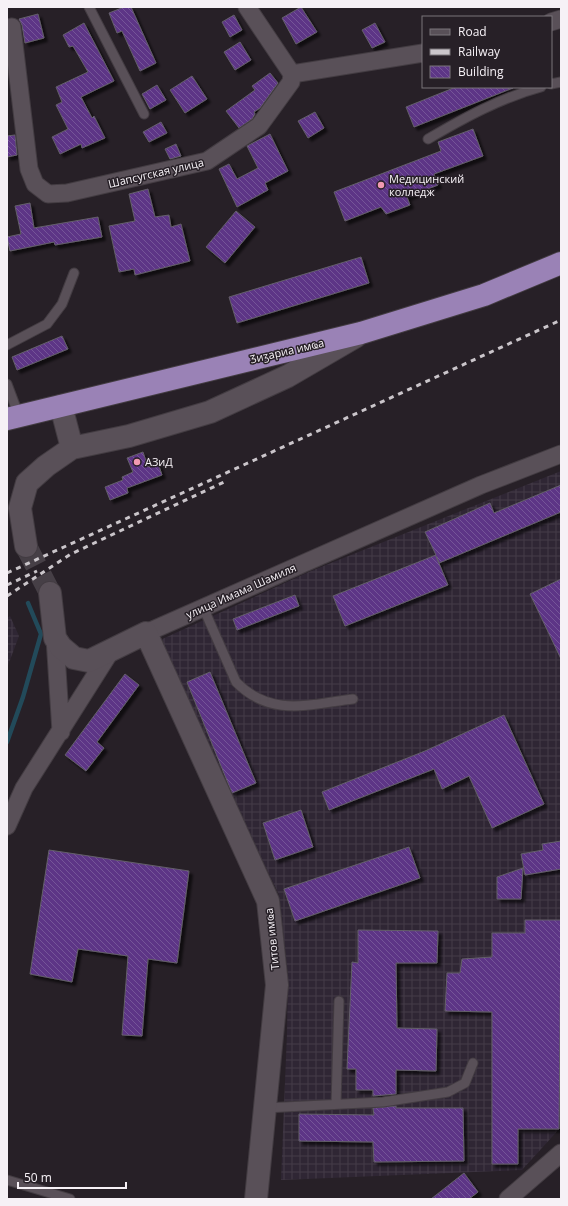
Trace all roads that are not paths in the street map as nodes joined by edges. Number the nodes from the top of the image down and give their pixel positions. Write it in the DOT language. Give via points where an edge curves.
graph roads {
  1 [pos="89,7"];
  2 [pos="247,7"];
  3 [pos="12,26"];
  4 [pos="422,53"];
  5 [pos="292,74"];
  6 [pos="538,88"];
  7 [pos="144,114"];
  8 [pos="428,139"];
  9 [pos="561,263"];
  10 [pos="74,273"];
  11 [pos="361,334"];
  12 [pos="7,346"];
  13 [pos="7,384"];
  14 [pos="61,406"];
  15 [pos="13,417"];
  16 [pos="72,448"];
  17 [pos="561,454"];
  18 [pos="26,546"];
  19 [pos="50,594"];
  20 [pos="203,607"];
  21 [pos="146,633"];
  22 [pos="54,638"];
  23 [pos="112,649"];
  24 [pos="353,699"];
  25 [pos="61,732"];
  26 [pos="7,826"];
  27 [pos="338,1001"];
  28 [pos="473,1063"];
  29 [pos="336,1104"];
  30 [pos="265,1108"];
  31 [pos="561,1153"];
  32 [pos="7,1180"];
  33 [pos="70,1199"];
  34 [pos="256,1199"];
  35 [pos="508,1199"];
  1 -- 7 [label="lane"];
  2 -- 5 [label="street"];
  3 -- 5 [label="street, Шапсугская улица" via="29,170 35,184 48,194 67,193 207,161 259,126 291,82"];
  4 -- 5 [label="street"];
  6 -- 8 [label="lane" via="499,101"];
  9 -- 11 [label="highway, Ӡиӡариа имҩа" via="484,296"];
  10 -- 12 [label="lane" via="62,304 47,324"];
  11 -- 14 [label="highway, Ӡиӡариа имҩа"];
  11 -- 16 [label="street" via="288,376 210,412 130,436"];
  13 -- 15 [label="lane"];
  14 -- 15 [label="highway, Ӡиӡариа имҩа"];
  14 -- 16 [label="street"];
  16 -- 18 [label="street" via="46,466 27,484 20,508"];
  17 -- 20 [label="street, улица Имама Шамиля" via="480,484"];
  19 -- 22 [label="street"];
  20 -- 21 [label="street, улица Имама Шамиля"];
  20 -- 24 [label="lane" via="234,677 246,692 259,700 283,707"];
  21 -- 23 [label="street, улица Имама Шамиля"];
  21 -- 30 [label="street, Титов имҩа" via="268,901 277,985"];
  22 -- 23 [label="street, улица Имама Шамиля" via="74,658 89,661"];
  22 -- 25 [label="street"];
  23 -- 25 [label="street"];
  25 -- 26 [label="street" via="24,788"];
  27 -- 29 [label="lane"];
  28 -- 29 [label="lane" via="465,1083 448,1092 383,1102"];
  29 -- 30 [label="lane"];
  30 -- 34 [label="street, Титов имҩа"];
  31 -- 35 [label="street"];
  32 -- 33 [label="lane"];
}
